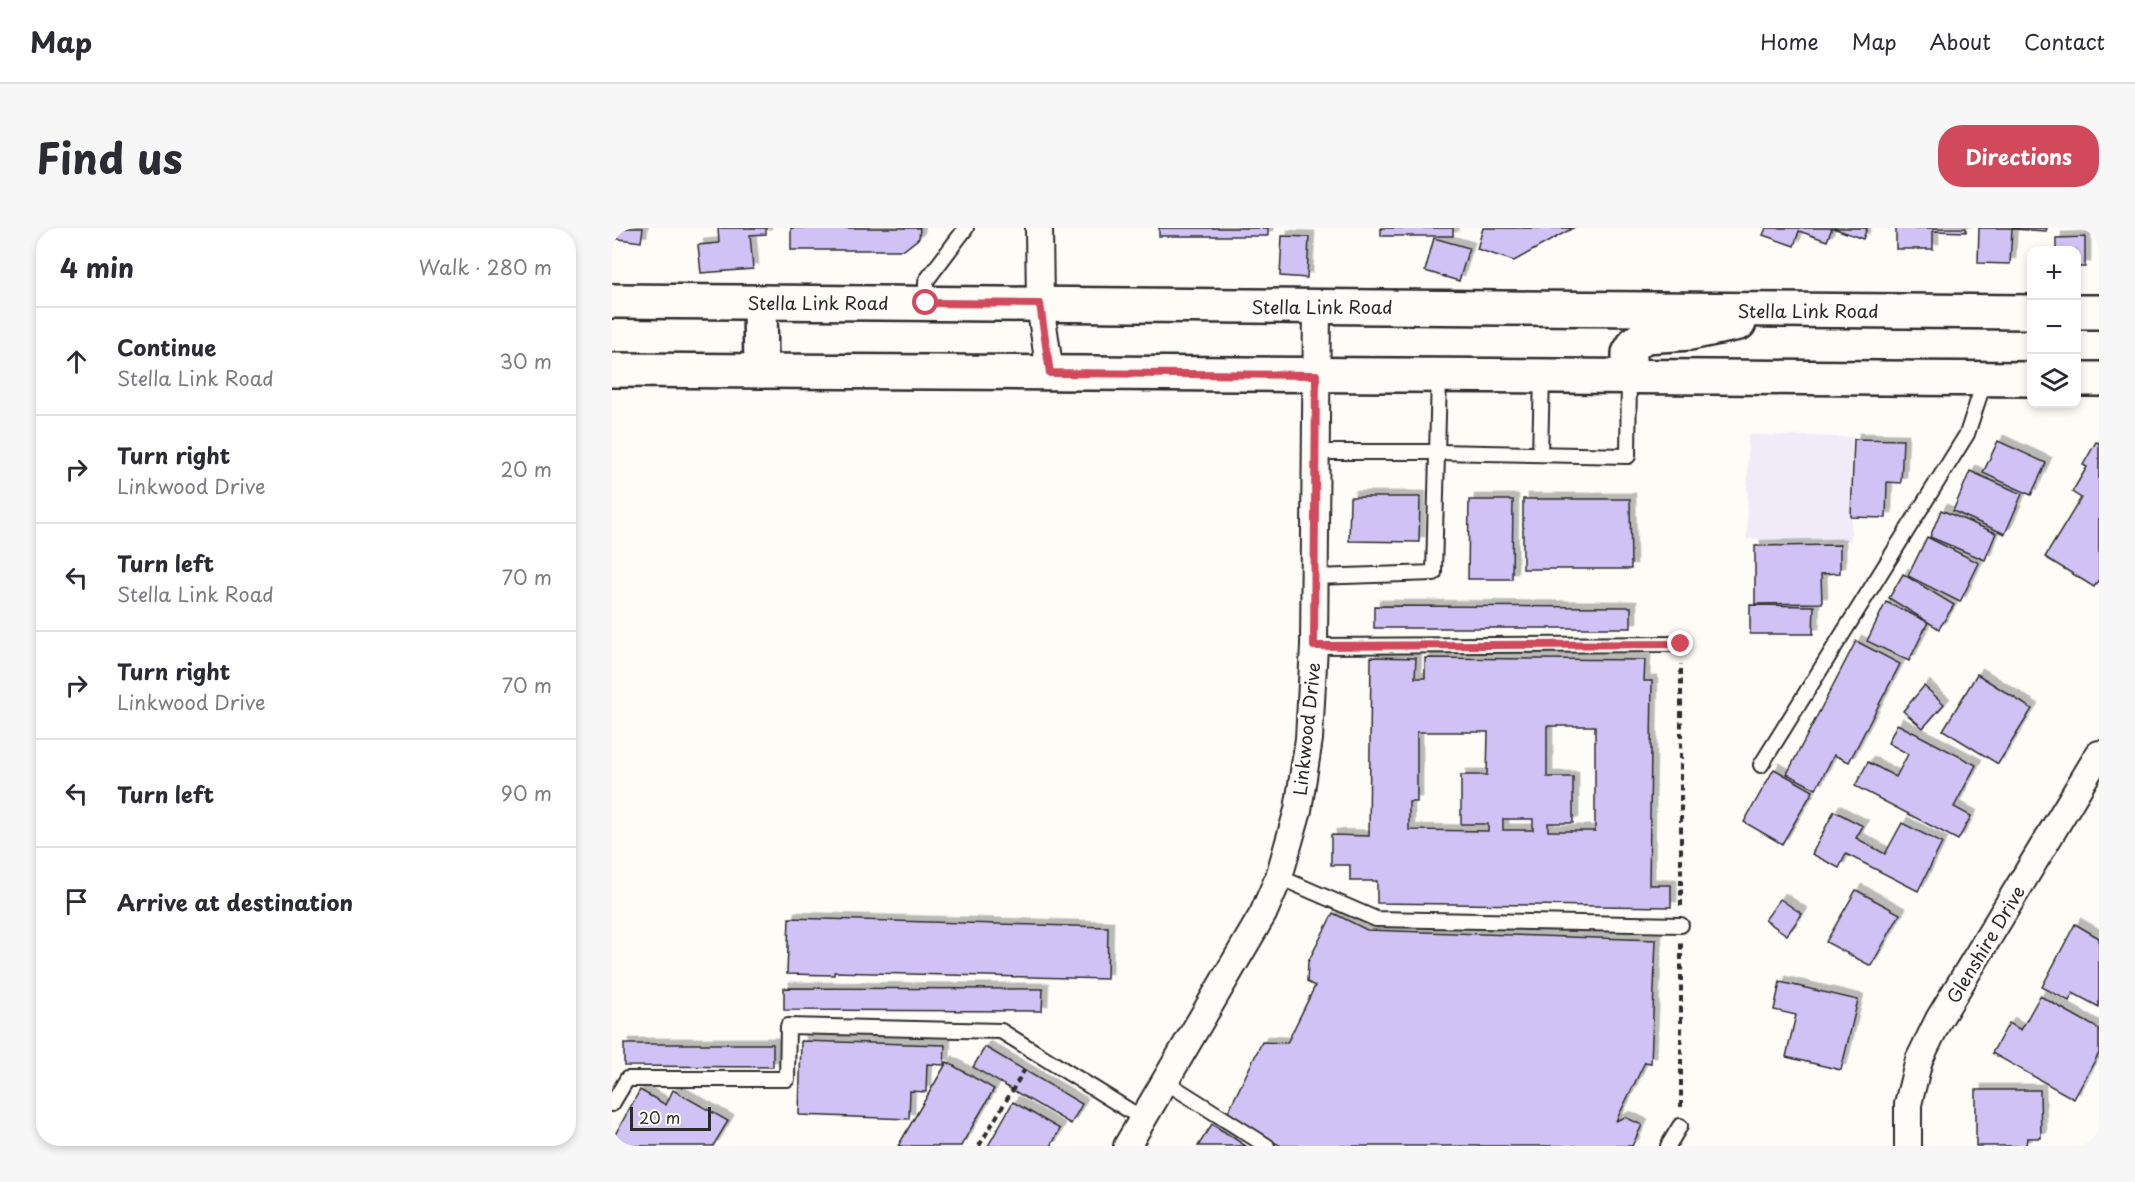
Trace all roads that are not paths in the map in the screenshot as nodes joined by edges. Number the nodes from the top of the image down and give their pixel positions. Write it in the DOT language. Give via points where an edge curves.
graph roads {
  1 [pos="966,228"];
  2 [pos="1039,228"];
  3 [pos="612,301"];
  4 [pos="760,302"];
  5 [pos="926,303"];
  6 [pos="1040,304"];
  7 [pos="1317,306"];
  8 [pos="1805,310"];
  9 [pos="2027,312"];
  10 [pos="2081,312"];
  11 [pos="2099,312"];
  12 [pos="612,370"];
  13 [pos="761,371"];
  14 [pos="1050,373"];
  15 [pos="1316,375"];
  16 [pos="1439,376"];
  17 [pos="1542,377"];
  18 [pos="1629,377"];
  19 [pos="1985,379"];
  20 [pos="2027,379"];
  21 [pos="2081,379"];
  22 [pos="2099,379"];
  23 [pos="1316,452"];
  24 [pos="1437,452"];
  25 [pos="1540,454"];
  26 [pos="1315,577"];
  27 [pos="1681,644"];
  28 [pos="1314,646"];
  29 [pos="2099,754"];
  30 [pos="1761,765"];
  31 [pos="1279,877"];
  32 [pos="1681,925"];
  33 [pos="612,1079"];
  34 [pos="627,1079"];
  35 [pos="1166,1082"];
  36 [pos="612,1104"];
  37 [pos="1143,1119"];
  38 [pos="1680,1126"];
  39 [pos="1127,1146"];
  40 [pos="1267,1146"];
  41 [pos="1668,1146"];
  42 [pos="1908,1146"];
  1 -- 5 [label="lane" via="926,281"];
  2 -- 6 [label="street"];
  3 -- 4 [label="main road, Stella Link Road"];
  4 -- 5 [label="main road, Stella Link Road"];
  4 -- 13 [label="main road"];
  5 -- 6 [label="main road, Stella Link Road"];
  6 -- 7 [label="main road, Stella Link Road"];
  6 -- 14 [label="street"];
  7 -- 8 [label="main road, Stella Link Road"];
  7 -- 15 [label="street, Linkwood Drive"];
  8 -- 9 [label="main road, Stella Link Road"];
  8 -- 18 [label="main road" via="1690,333 1645,336 1629,353"];
  10 -- 11 [label="main road"];
  12 -- 13 [label="main road"];
  13 -- 14 [label="main road"];
  14 -- 15 [label="main road"];
  15 -- 16 [label="main road"];
  15 -- 23 [label="street, Linkwood Drive"];
  16 -- 17 [label="main road"];
  16 -- 24 [label="lane"];
  17 -- 18 [label="main road"];
  17 -- 25 [label="lane"];
  18 -- 19 [label="main road"];
  18 -- 25 [label="lane" via="1628,456"];
  19 -- 20 [label="main road"];
  19 -- 30 [label="lane" via="1968,434"];
  21 -- 22 [label="main road"];
  23 -- 24 [label="lane"];
  23 -- 26 [label="street, Linkwood Drive"];
  24 -- 25 [label="lane"];
  24 -- 26 [label="lane" via="1434,573"];
  26 -- 28 [label="street, Linkwood Drive"];
  27 -- 28 [label="lane"];
  28 -- 31 [label="street, Linkwood Drive" via="1307,751 1298,810"];
  29 -- 42 [label="street, Glenshire Drive" via="1939,1019 1919,1060 1908,1104"];
  31 -- 32 [label="lane" via="1376,919"];
  31 -- 35 [label="street, Linkwood Drive" via="1263,914"];
  33 -- 34 [label="lane"];
  34 -- 36 [label="lane"];
  34 -- 37 [label="lane" via="786,1079 788,1026 1001,1031"];
  35 -- 37 [label="street, Linkwood Drive"];
  35 -- 40 [label="lane"];
  37 -- 39 [label="street, Linkwood Drive"];
  38 -- 41 [label="lane"];
}
